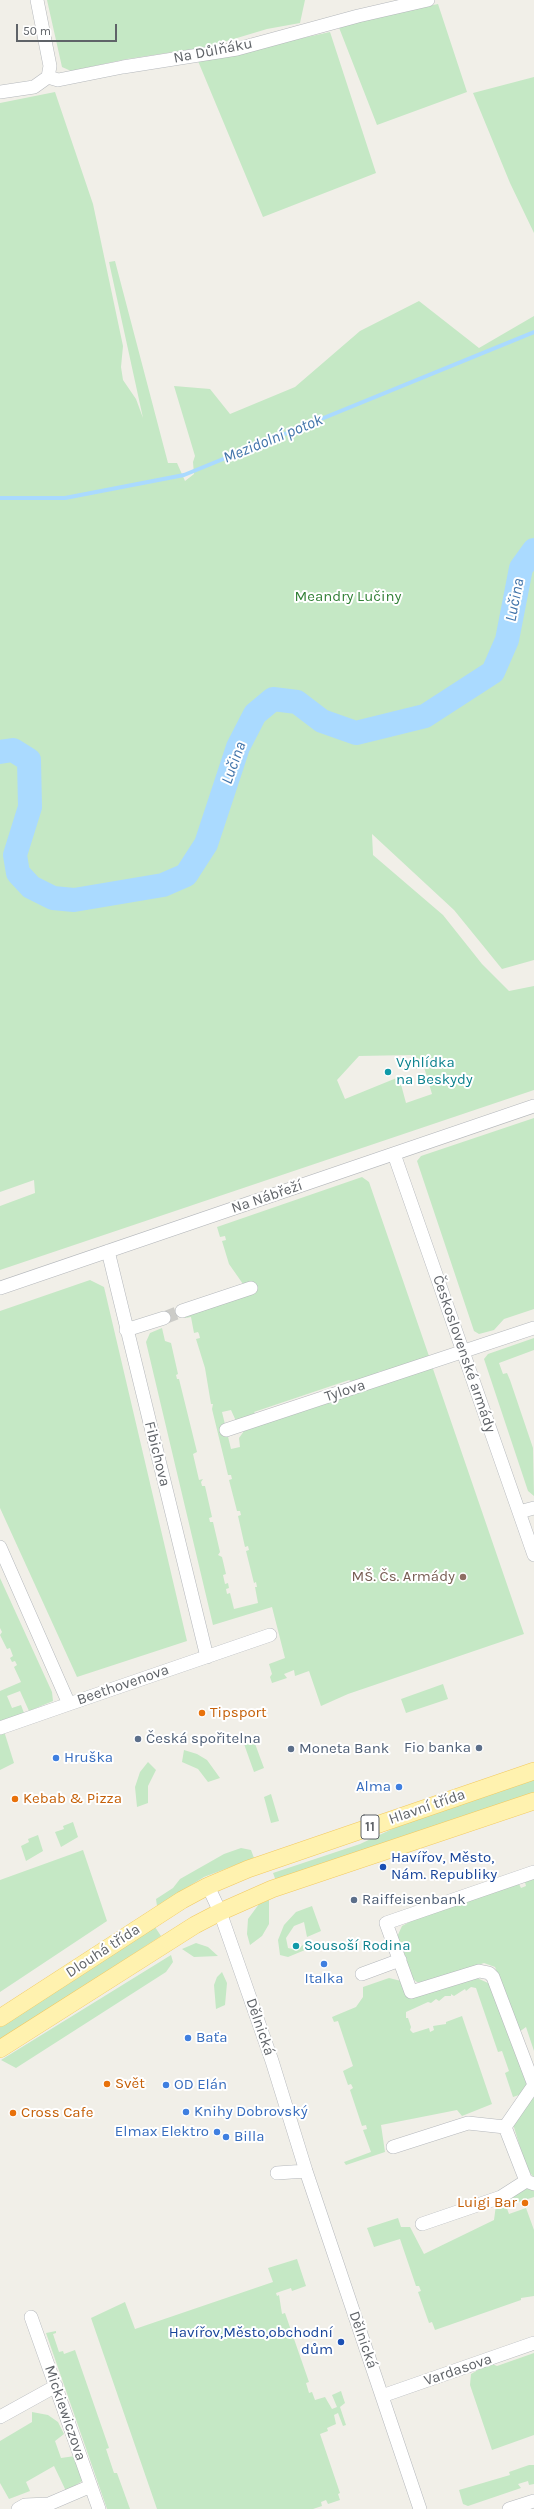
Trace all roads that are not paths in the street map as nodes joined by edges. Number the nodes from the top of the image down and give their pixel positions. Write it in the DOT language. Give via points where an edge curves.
graph roads {
  1 [pos="37,0"];
  2 [pos="428,0"];
  3 [pos="48,77"];
  4 [pos="0,92"];
  5 [pos="534,1106"];
  6 [pos="394,1154"];
  7 [pos="108,1251"];
  8 [pos="0,1288"];
  9 [pos="251,1288"];
  10 [pos="182,1311"];
  11 [pos="164,1318"];
  12 [pos="534,1328"];
  13 [pos="126,1330"];
  14 [pos="464,1352"];
  15 [pos="226,1430"];
  16 [pos="534,1508"];
  17 [pos="519,1512"];
  18 [pos="0,1547"];
  19 [pos="534,1555"];
  20 [pos="270,1635"];
  21 [pos="207,1657"];
  22 [pos="68,1704"];
  23 [pos="0,1728"];
  24 [pos="534,1771"];
  25 [pos="534,1801"];
  26 [pos="534,1872"];
  27 [pos="208,1886"];
  28 [pos="220,1912"];
  29 [pos="400,1960"];
  30 [pos="362,1974"];
  31 [pos="0,2018"];
  32 [pos="0,2049"];
  33 [pos="534,2085"];
  34 [pos="505,2127"];
  35 [pos="393,2147"];
  36 [pos="306,2171"];
  37 [pos="277,2173"];
  38 [pos="530,2183"];
  39 [pos="422,2224"];
  40 [pos="31,2317"];
  41 [pos="534,2343"];
  42 [pos="56,2386"];
  43 [pos="382,2396"];
  44 [pos="0,2417"];
  45 [pos="91,2486"];
  46 [pos="534,2501"];
  47 [pos="18,2509"];
  48 [pos="99,2509"];
  49 [pos="420,2509"];
  50 [pos="509,2509"];
  1 -- 3 [label="street" via="50,66"];
  2 -- 3 [label="street, Na Důlňáku" via="237,49 58,80"];
  3 -- 4 [label="street" via="34,87"];
  5 -- 6 [label="street, Na Nábřeží"];
  6 -- 7 [label="street, Na Nábřeží"];
  6 -- 14 [label="street, Československé armády"];
  7 -- 8 [label="street, Na Nábřeží"];
  7 -- 13 [label="street, Fibichova"];
  9 -- 10 [label="street"];
  11 -- 13 [label="street"];
  12 -- 14 [label="street, Tylova"];
  13 -- 21 [label="street, Fibichova"];
  14 -- 15 [label="street, Tylova"];
  14 -- 17 [label="street, Československé armády"];
  16 -- 17 [label="street"];
  17 -- 19 [label="street, Československé armády"];
  18 -- 22 [label="street, Beethovenova"];
  20 -- 21 [label="street, Beethovenova"];
  21 -- 22 [label="street, Beethovenova"];
  22 -- 23 [label="street"];
  24 -- 27 [label="main road, Hlavní třída / 11" via="248,1869"];
  25 -- 28 [label="main road, 11" via="272,1890"];
  26 -- 29 [label="street" via="386,1923"];
  27 -- 28 [label="street, Dělnická"];
  27 -- 31 [label="main road, Dlouhá třída / 11" via="182,1900"];
  28 -- 32 [label="main road, 11" via="195,1925"];
  28 -- 36 [label="street, Dělnická" via="272,2061"];
  29 -- 30 [label="street"];
  29 -- 33 [label="street" via="411,1992 479,1971 489,1973 496,1982"];
  33 -- 34 [label="street"];
  34 -- 35 [label="street" via="468,2123"];
  34 -- 38 [label="street"];
  36 -- 37 [label="street"];
  36 -- 43 [label="street, Dělnická"];
  38 -- 39 [label="street" via="501,2197"];
  40 -- 42 [label="street, Mickiewiczova"];
  41 -- 43 [label="street, Vardasova"];
  42 -- 44 [label="street"];
  42 -- 45 [label="street, Mickiewiczova"];
  43 -- 49 [label="street, Dělnická"];
  45 -- 47 [label="street" via="49,2504 26,2505"];
  45 -- 48 [label="street, Mickiewiczova"];
  46 -- 50 [label="street"];
}
